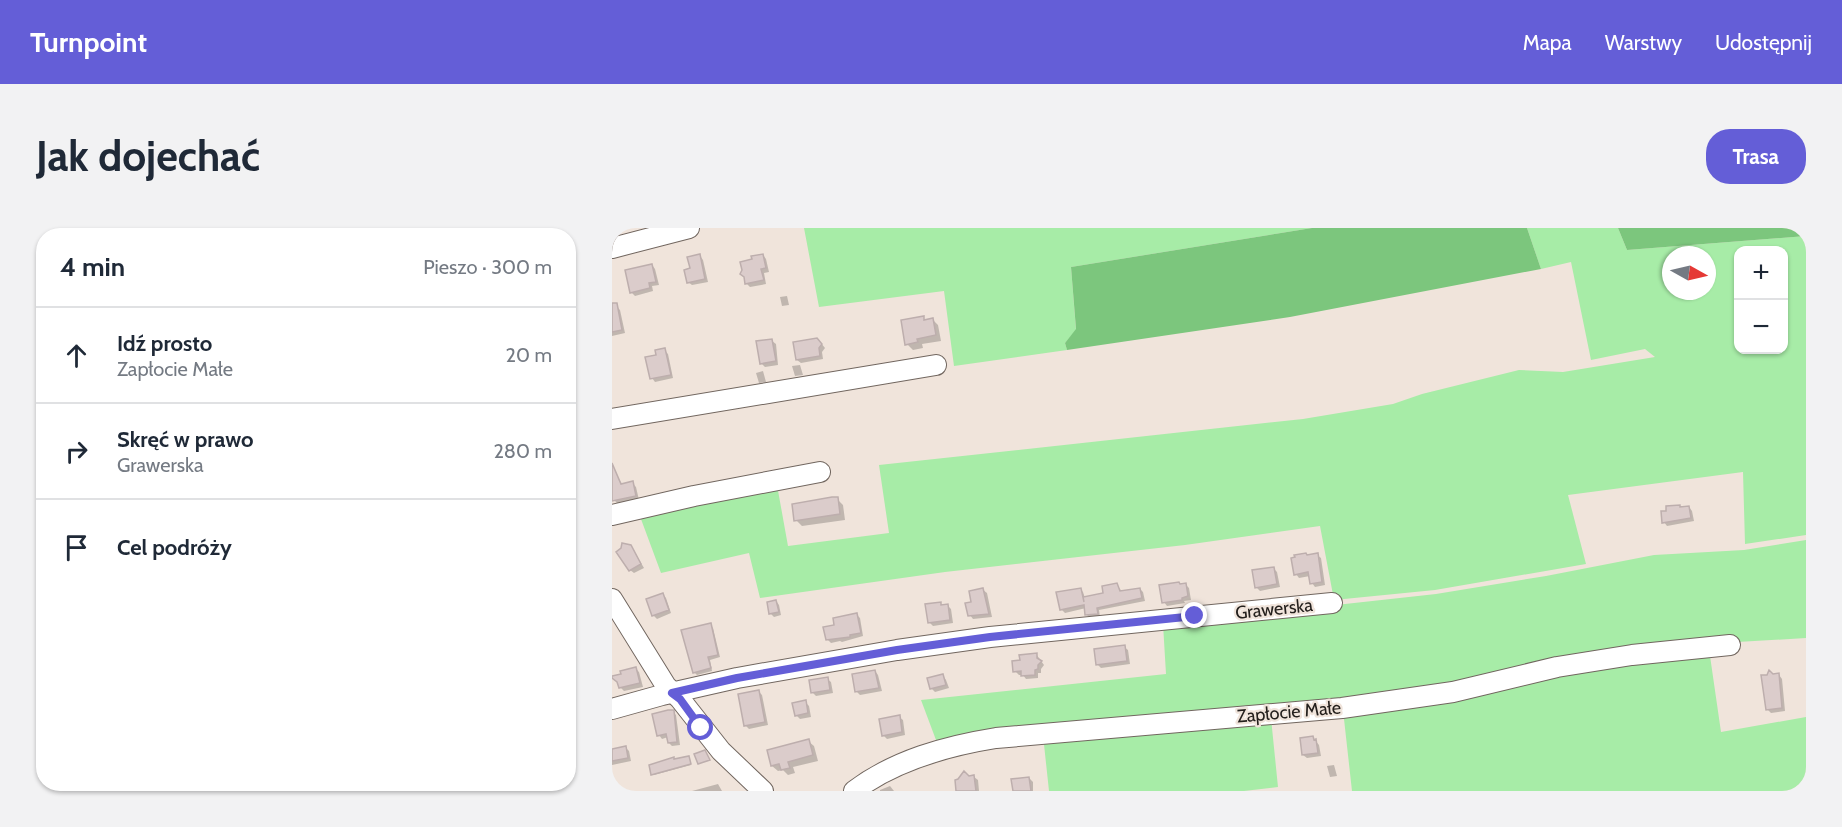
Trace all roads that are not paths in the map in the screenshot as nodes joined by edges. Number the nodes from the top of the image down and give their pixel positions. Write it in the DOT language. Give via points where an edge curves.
graph roads {
  1 [pos="689,228"];
  2 [pos="612,248"];
  3 [pos="936,365"];
  4 [pos="612,419"];
  5 [pos="820,472"];
  6 [pos="612,515"];
  7 [pos="612,598"];
  8 [pos="1332,603"];
  9 [pos="1730,645"];
  10 [pos="672,693"];
  11 [pos="612,709"];
  12 [pos="763,791"];
  13 [pos="854,791"];
  1 -- 2 [label="street"];
  3 -- 4 [label="street"];
  5 -- 6 [label="street"];
  7 -- 10 [label="street"];
  8 -- 10 [label="street, Grawerska" via="897,650"];
  9 -- 13 [label="street, Zapłocie Małe" via="1557,667 1454,693 1342,708 970,742 917,757 874,776"];
  10 -- 11 [label="street, Grawerska"];
  10 -- 12 [label="street" via="721,751"];
}
